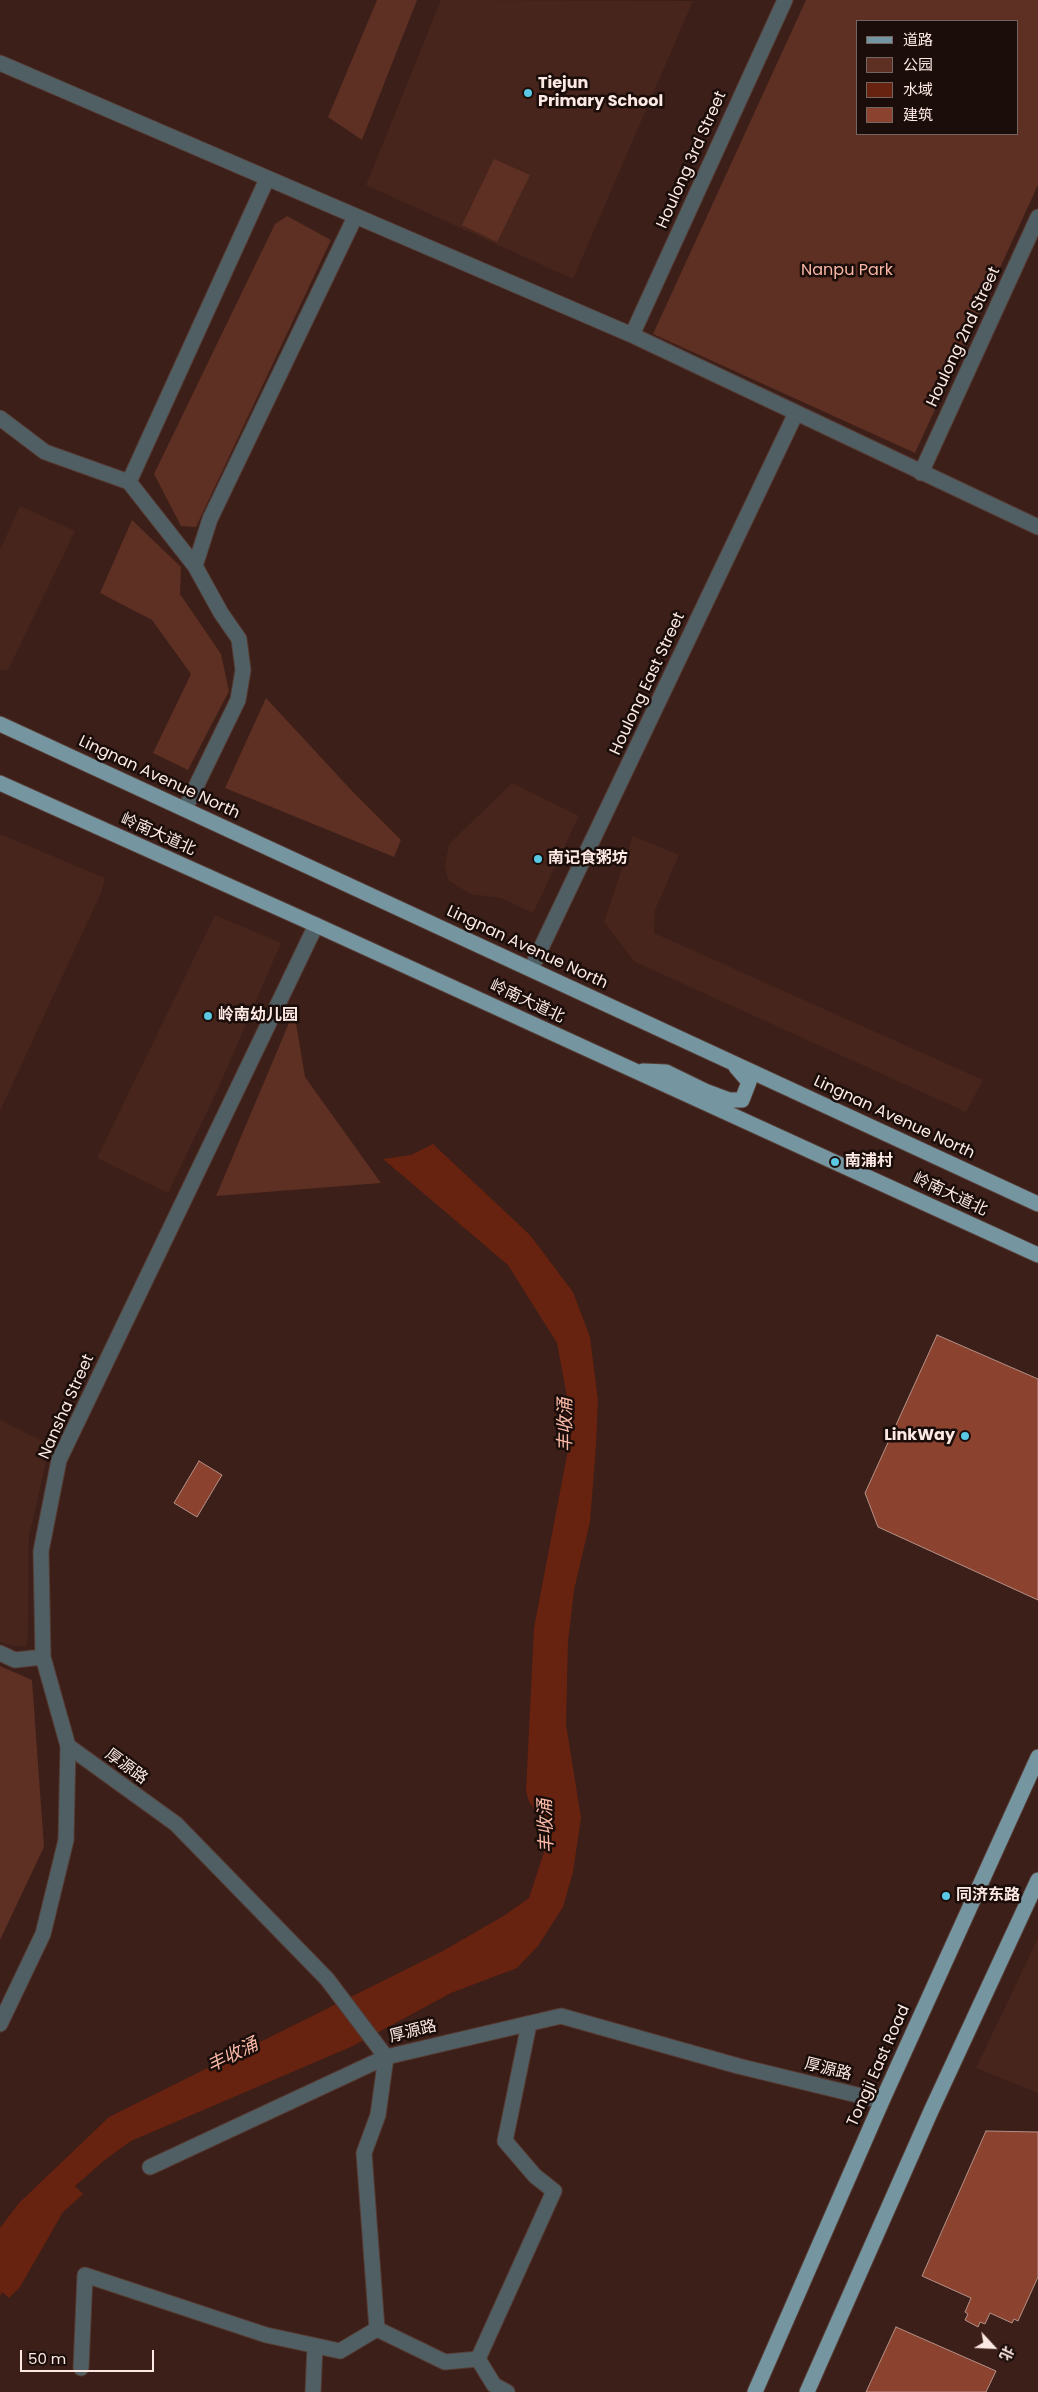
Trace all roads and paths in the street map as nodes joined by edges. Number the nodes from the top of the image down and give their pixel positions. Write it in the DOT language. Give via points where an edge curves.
graph roads {
  1 [pos="785,0"];
  2 [pos="0,63"];
  3 [pos="267,179"];
  4 [pos="355,217"];
  5 [pos="1038,217"];
  6 [pos="632,336"];
  7 [pos="796,413"];
  8 [pos="0,418"];
  9 [pos="922,472"];
  10 [pos="130,482"];
  11 [pos="1038,527"];
  12 [pos="195,566"];
  13 [pos="0,724"];
  14 [pos="0,783"];
  15 [pos="185,809"];
  16 [pos="316,925"];
  17 [pos="531,969"];
  18 [pos="732,1062"];
  19 [pos="634,1070"];
  20 [pos="1038,1204"];
  21 [pos="1038,1255"];
  22 [pos="0,1653"];
  23 [pos="43,1657"];
  24 [pos="68,1746"];
  25 [pos="1038,1757"];
  26 [pos="1038,1880"];
  27 [pos="0,2024"];
  28 [pos="529,2024"];
  29 [pos="386,2057"];
  30 [pos="882,2102"];
  31 [pos="150,2167"];
  32 [pos="377,2329"];
  33 [pos="315,2346"];
  34 [pos="478,2359"];
  35 [pos="81,2368"];
  36 [pos="314,2392"];
  37 [pos="507,2392"];
  38 [pos="755,2392"];
  39 [pos="807,2392"];
  1 -- 6 [label="street, Houlong 3rd Street"];
  2 -- 3 [label="street"];
  3 -- 4 [label="street"];
  3 -- 10 [label="street"];
  4 -- 6 [label="street"];
  4 -- 12 [label="street" via="210,520"];
  5 -- 9 [label="street, Houlong 2nd Street"];
  6 -- 7 [label="street"];
  7 -- 9 [label="street"];
  7 -- 17 [label="street, Houlong East Street"];
  8 -- 10 [label="street" via="45,452"];
  9 -- 11 [label="street"];
  10 -- 12 [label="street"];
  12 -- 15 [label="street" via="239,639 243,670 238,700"];
  13 -- 15 [label="main road, Lingnan Avenue North"];
  14 -- 16 [label="main road, 岭南大道北"];
  15 -- 17 [label="main road, Lingnan Avenue North"];
  16 -- 19 [label="main road, 岭南大道北"];
  16 -- 23 [label="street, Nansha Street" via="59,1460 42,1551"];
  17 -- 18 [label="main road, Lingnan Avenue North"];
  18 -- 19 [label="main road" via="749,1082 742,1100 729,1100 666,1072"];
  18 -- 20 [label="main road, Lingnan Avenue North"];
  19 -- 21 [label="main road, 岭南大道北"];
  22 -- 23 [label="street" via="15,1660"];
  23 -- 24 [label="street, Nansha Street"];
  24 -- 27 [label="street, Nansha Street" via="66,1840 43,1934"];
  24 -- 29 [label="street, 厚源路" via="176,1824 327,1979"];
  25 -- 30 [label="main road, Tongji East Road"];
  26 -- 39 [label="main road" via="930,2111"];
  28 -- 29 [label="street, 厚源路"];
  28 -- 30 [label="street, 厚源路" via="561,2016"];
  28 -- 34 [label="street" via="505,2141 535,2176 554,2191"];
  29 -- 31 [label="street"];
  29 -- 32 [label="street" via="378,2115 364,2153"];
  30 -- 38 [label="main road, Tongji East Road"];
  32 -- 33 [label="street" via="340,2351"];
  32 -- 34 [label="street" via="445,2362"];
  33 -- 35 [label="street" via="266,2335 85,2275"];
  33 -- 36 [label="street"];
  34 -- 37 [label="street" via="494,2385"];
}
